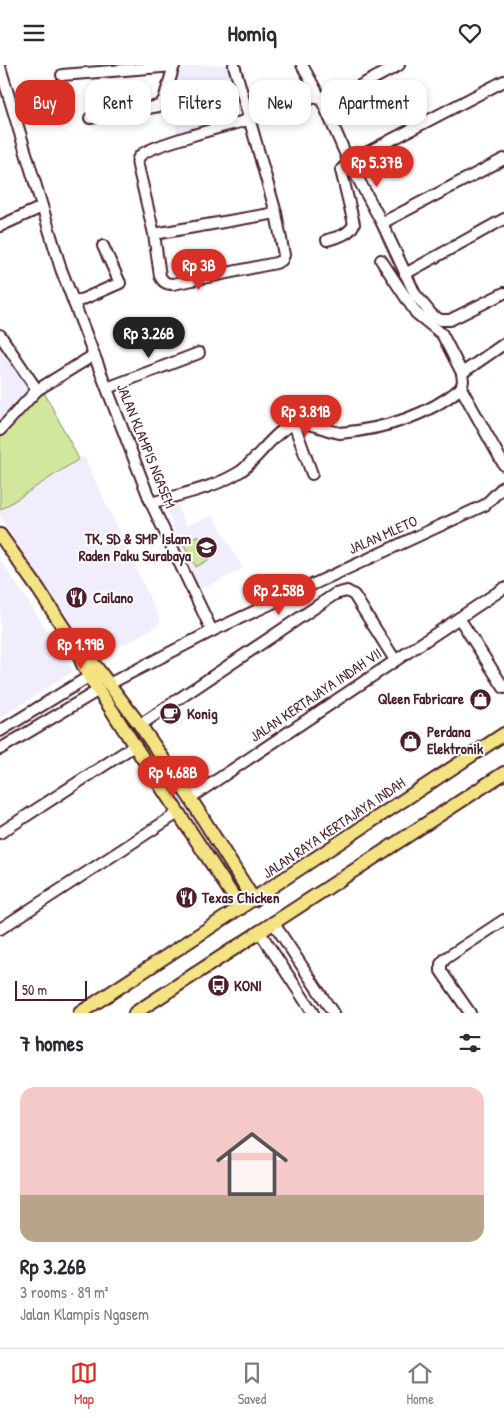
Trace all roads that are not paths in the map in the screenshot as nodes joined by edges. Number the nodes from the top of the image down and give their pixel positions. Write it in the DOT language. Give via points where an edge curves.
graph roads {
  1 [pos="234,65"];
  2 [pos="302,65"];
  3 [pos="399,65"];
  4 [pos="174,66"];
  5 [pos="0,67"];
  6 [pos="62,75"];
  7 [pos="366,80"];
  8 [pos="504,81"];
  9 [pos="321,100"];
  10 [pos="311,103"];
  11 [pos="151,107"];
  12 [pos="249,119"];
  13 [pos="251,125"];
  14 [pos="332,125"];
  15 [pos="504,159"];
  16 [pos="349,162"];
  17 [pos="42,207"];
  18 [pos="276,213"];
  19 [pos="504,219"];
  20 [pos="382,223"];
  21 [pos="0,226"];
  22 [pos="154,234"];
  23 [pos="327,240"];
  24 [pos="103,246"];
  25 [pos="381,260"];
  26 [pos="405,273"];
  27 [pos="504,293"];
  28 [pos="74,303"];
  29 [pos="0,335"];
  30 [pos="504,344"];
  31 [pos="199,353"];
  32 [pos="94,355"];
  33 [pos="462,373"];
  34 [pos="107,388"];
  35 [pos="461,388"];
  36 [pos="37,390"];
  37 [pos="294,424"];
  38 [pos="0,430"];
  39 [pos="504,465"];
  40 [pos="312,474"];
  41 [pos="504,486"];
  42 [pos="151,503"];
  43 [pos="0,535"];
  44 [pos="504,588"];
  45 [pos="459,618"];
  46 [pos="212,631"];
  47 [pos="395,660"];
  48 [pos="99,682"];
  49 [pos="504,688"];
  50 [pos="124,704"];
  51 [pos="113,711"];
  52 [pos="140,725"];
  53 [pos="0,731"];
  54 [pos="504,734"];
  55 [pos="134,746"];
  56 [pos="0,749"];
  57 [pos="504,773"];
  58 [pos="190,798"];
  59 [pos="178,813"];
  60 [pos="0,833"];
  61 [pos="233,867"];
  62 [pos="219,876"];
  63 [pos="254,900"];
  64 [pos="241,908"];
  65 [pos="504,919"];
  66 [pos="273,922"];
  67 [pos="0,929"];
  68 [pos="259,931"];
  69 [pos="80,1013"];
  70 [pos="135,1013"];
  71 [pos="313,1013"];
  72 [pos="332,1013"];
  73 [pos="470,1013"];
  1 -- 12 [label="street"];
  2 -- 9 [label="street"];
  3 -- 7 [label="street"];
  4 -- 6 [label="street"];
  4 -- 11 [label="street" via="164,101"];
  5 -- 17 [label="street, JALAN KLAMPIS NGASEM"];
  8 -- 16 [label="street"];
  9 -- 10 [label="street"];
  12 -- 22 [label="street" via="161,146 140,156 137,161"];
  13 -- 18 [label="street"];
  14 -- 16 [label="street"];
  15 -- 20 [label="street"];
  16 -- 20 [label="street"];
  16 -- 23 [label="street" via="342,170 354,224 347,233"];
  17 -- 21 [label="street"];
  17 -- 28 [label="street, JALAN KLAMPIS NGASEM"];
  18 -- 22 [label="street"];
  18 -- 22 [label="street" via="284,255 282,260 173,284 167,284 160,276"];
  19 -- 26 [label="street"];
  20 -- 26 [label="street"];
  24 -- 28 [label="street" via="119,283"];
  25 -- 33 [label="street" via="416,313 442,334"];
  26 -- 27 [label="street" via="422,305 441,320 450,320"];
  28 -- 32 [label="street, JALAN KLAMPIS NGASEM"];
  29 -- 36 [label="street"];
  30 -- 33 [label="street"];
  31 -- 34 [label="street"];
  32 -- 34 [label="street, JALAN KLAMPIS NGASEM"];
  32 -- 36 [label="street"];
  33 -- 35 [label="street"];
  34 -- 42 [label="street, JALAN KLAMPIS NGASEM"];
  35 -- 37 [label="street" via="420,414 397,423 340,433 305,423"];
  35 -- 39 [label="street"];
  36 -- 38 [label="street"];
  37 -- 40 [label="street"];
  37 -- 42 [label="street" via="274,438 251,463 226,479"];
  41 -- 46 [label="street, JALAN MLETO" via="485,505"];
  42 -- 46 [label="street, JALAN KLAMPIS NGASEM"];
  43 -- 48 [label="main road" via="78,650 90,659"];
  44 -- 45 [label="street, JALAN KERTAJAYA INDAH VII"];
  45 -- 47 [label="street, JALAN KERTAJAYA INDAH VII"];
  45 -- 49 [label="street"];
  46 -- 48 [label="street, JALAN MLETO"];
  47 -- 52 [label="street" via="354,595 346,591 335,593"];
  47 -- 58 [label="street, JALAN KERTAJAYA INDAH VII"];
  48 -- 50 [label="main road"];
  48 -- 51 [label="main road"];
  48 -- 53 [label="street"];
  48 -- 56 [label="street"];
  50 -- 51 [label="main road"];
  50 -- 52 [label="main road"];
  51 -- 55 [label="main road"];
  52 -- 58 [label="main road"];
  54 -- 63 [label="main road, JALAN RAYA KERTAJAYA INDAH"];
  55 -- 59 [label="main road"];
  55 -- 60 [label="street"];
  57 -- 66 [label="main road"];
  58 -- 61 [label="main road"];
  59 -- 62 [label="main road"];
  59 -- 67 [label="street"];
  61 -- 62 [label="main road"];
  61 -- 63 [label="main road"];
  62 -- 64 [label="main road"];
  63 -- 64 [label="main road, JALAN RAYA KERTAJAYA INDAH"];
  64 -- 69 [label="main road, JALAN RAYA KERTAJAYA INDAH"];
  65 -- 73 [label="street" via="441,964 441,971"];
  66 -- 68 [label="main road"];
  66 -- 72 [label="street"];
  68 -- 70 [label="main road"];
  68 -- 71 [label="street"];
}
